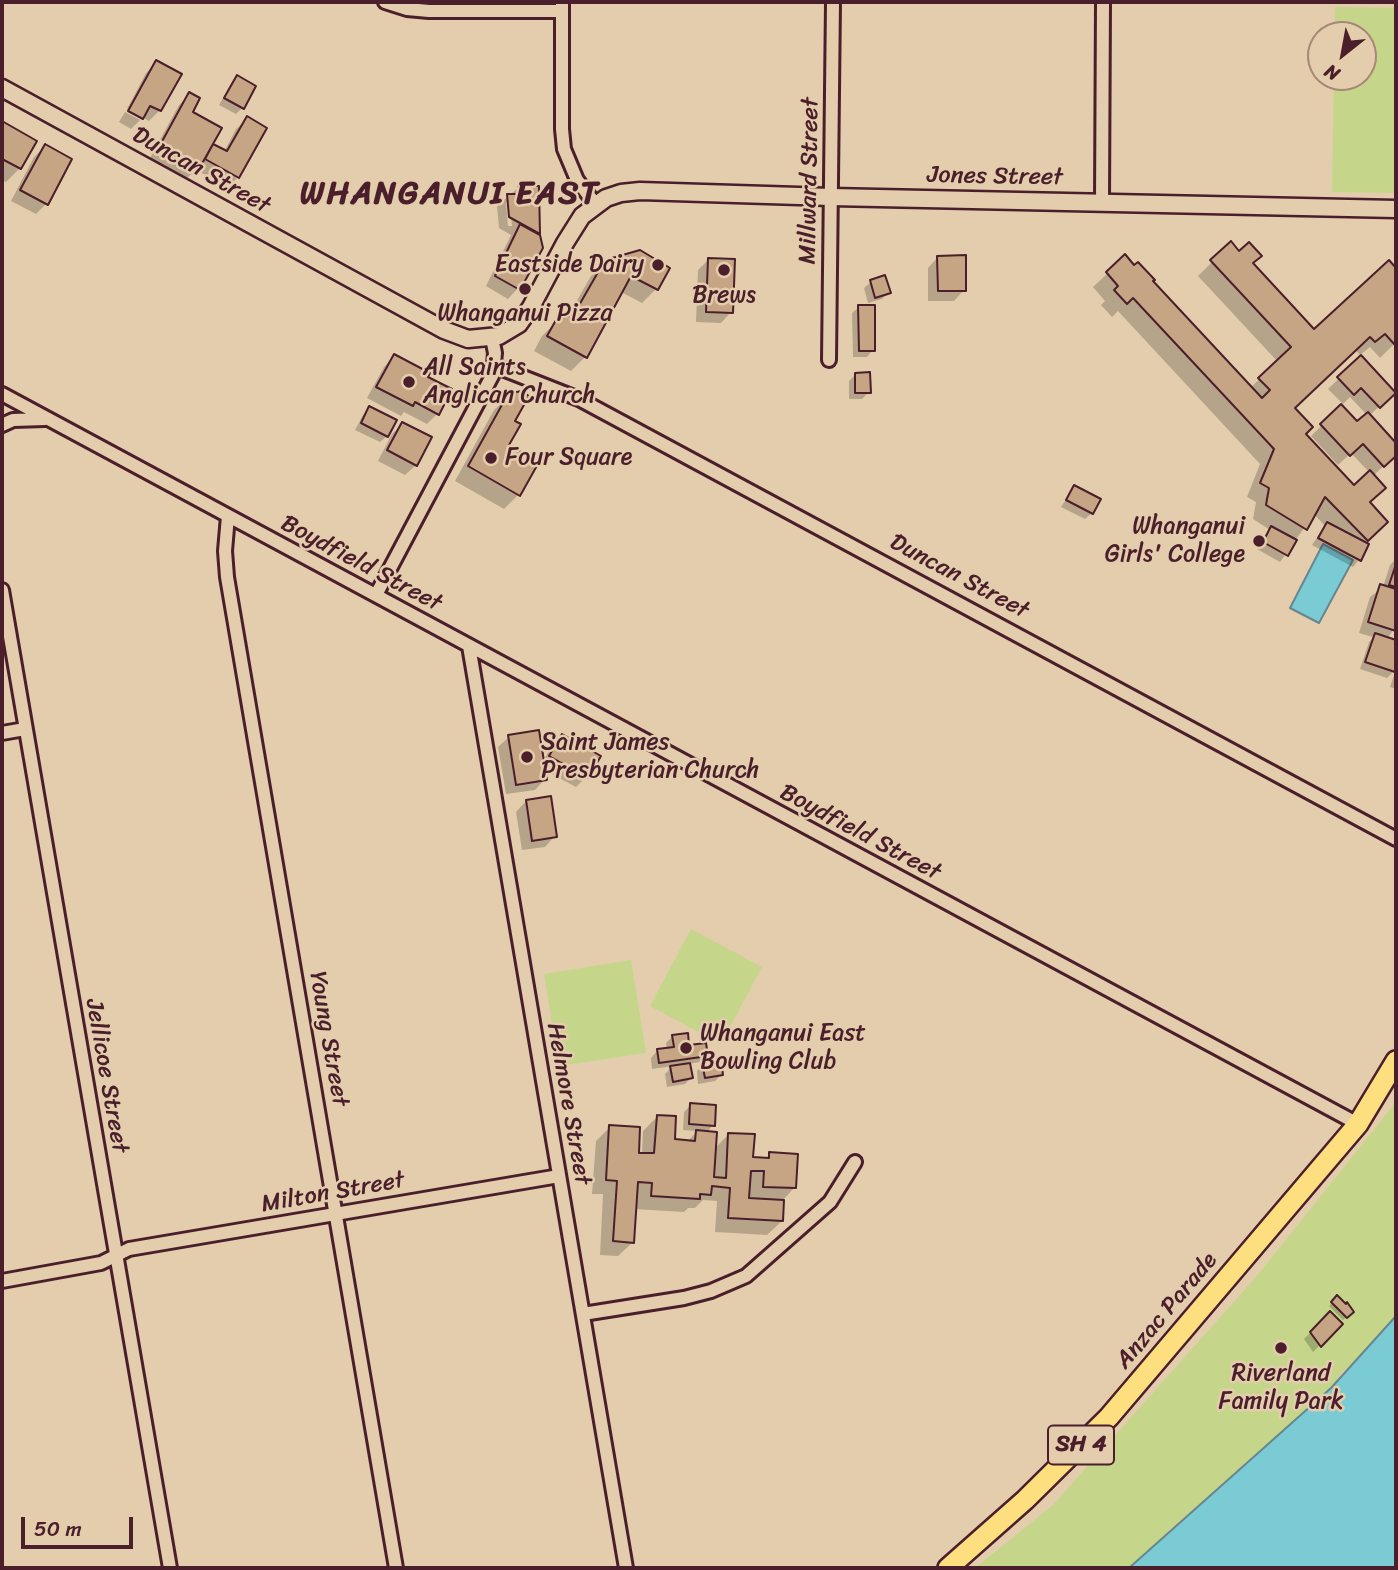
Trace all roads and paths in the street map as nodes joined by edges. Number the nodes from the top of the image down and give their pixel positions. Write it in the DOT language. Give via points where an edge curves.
graph roads {
  1 [pos="385,2"];
  2 [pos="833,2"];
  3 [pos="1103,2"];
  4 [pos="562,7"];
  5 [pos="2,88"];
  6 [pos="831,197"];
  7 [pos="1102,202"];
  8 [pos="596,205"];
  9 [pos="1396,209"];
  10 [pos="492,338"];
  11 [pos="829,360"];
  12 [pos="495,366"];
  13 [pos="2,394"];
  14 [pos="46,419"];
  15 [pos="2,425"];
  16 [pos="228,516"];
  17 [pos="2,590"];
  18 [pos="376,595"];
  19 [pos="470,646"];
  20 [pos="25,729"];
  21 [pos="2,733"];
  22 [pos="1396,839"];
  23 [pos="1396,1061"];
  24 [pos="1358,1124"];
  25 [pos="855,1162"];
  26 [pos="559,1176"];
  27 [pos="336,1214"];
  28 [pos="115,1256"];
  29 [pos="2,1281"];
  30 [pos="583,1314"];
  31 [pos="170,1568"];
  32 [pos="396,1568"];
  33 [pos="626,1568"];
  34 [pos="948,1568"];
  1 -- 4 [label="street" via="429,11"];
  2 -- 6 [label="street, Millward Street"];
  3 -- 7 [label="street"];
  4 -- 8 [label="street" via="564,149 577,180"];
  5 -- 10 [label="main road, Duncan Street" via="443,330 468,339"];
  6 -- 7 [label="main road, Jones Street"];
  6 -- 8 [label="main road, Jones Street" via="640,191 621,193"];
  6 -- 11 [label="street, Millward Street"];
  7 -- 9 [label="main road, Jones Street"];
  8 -- 10 [label="main road" via="572,230 526,315 512,329"];
  10 -- 12 [label="street"];
  12 -- 18 [label="street"];
  12 -- 22 [label="street, Duncan Street" via="579,399"];
  13 -- 14 [label="street, Boydfield Street"];
  14 -- 15 [label="street"];
  14 -- 16 [label="street, Boydfield Street"];
  16 -- 18 [label="street, Boydfield Street"];
  16 -- 27 [label="street, Young Street" via="227,577"];
  17 -- 20 [label="street, Jellicoe Street"];
  18 -- 19 [label="street, Boydfield Street"];
  19 -- 24 [label="street, Boydfield Street"];
  19 -- 26 [label="street, Helmore Street"];
  20 -- 21 [label="street"];
  20 -- 28 [label="street, Jellicoe Street"];
  23 -- 24 [label="main road, Anzac Parade / SH 4"];
  24 -- 34 [label="main road, Anzac Parade / SH 4" via="1109,1417"];
  25 -- 30 [label="street" via="830,1202 746,1276 684,1298"];
  26 -- 27 [label="street, Milton Street"];
  26 -- 30 [label="street, Helmore Street"];
  27 -- 28 [label="street, Milton Street" via="129,1249"];
  27 -- 32 [label="street, Young Street"];
  28 -- 29 [label="street, Milton Street" via="101,1264"];
  28 -- 31 [label="street, Jellicoe Street"];
  30 -- 33 [label="street, Helmore Street"];
}
